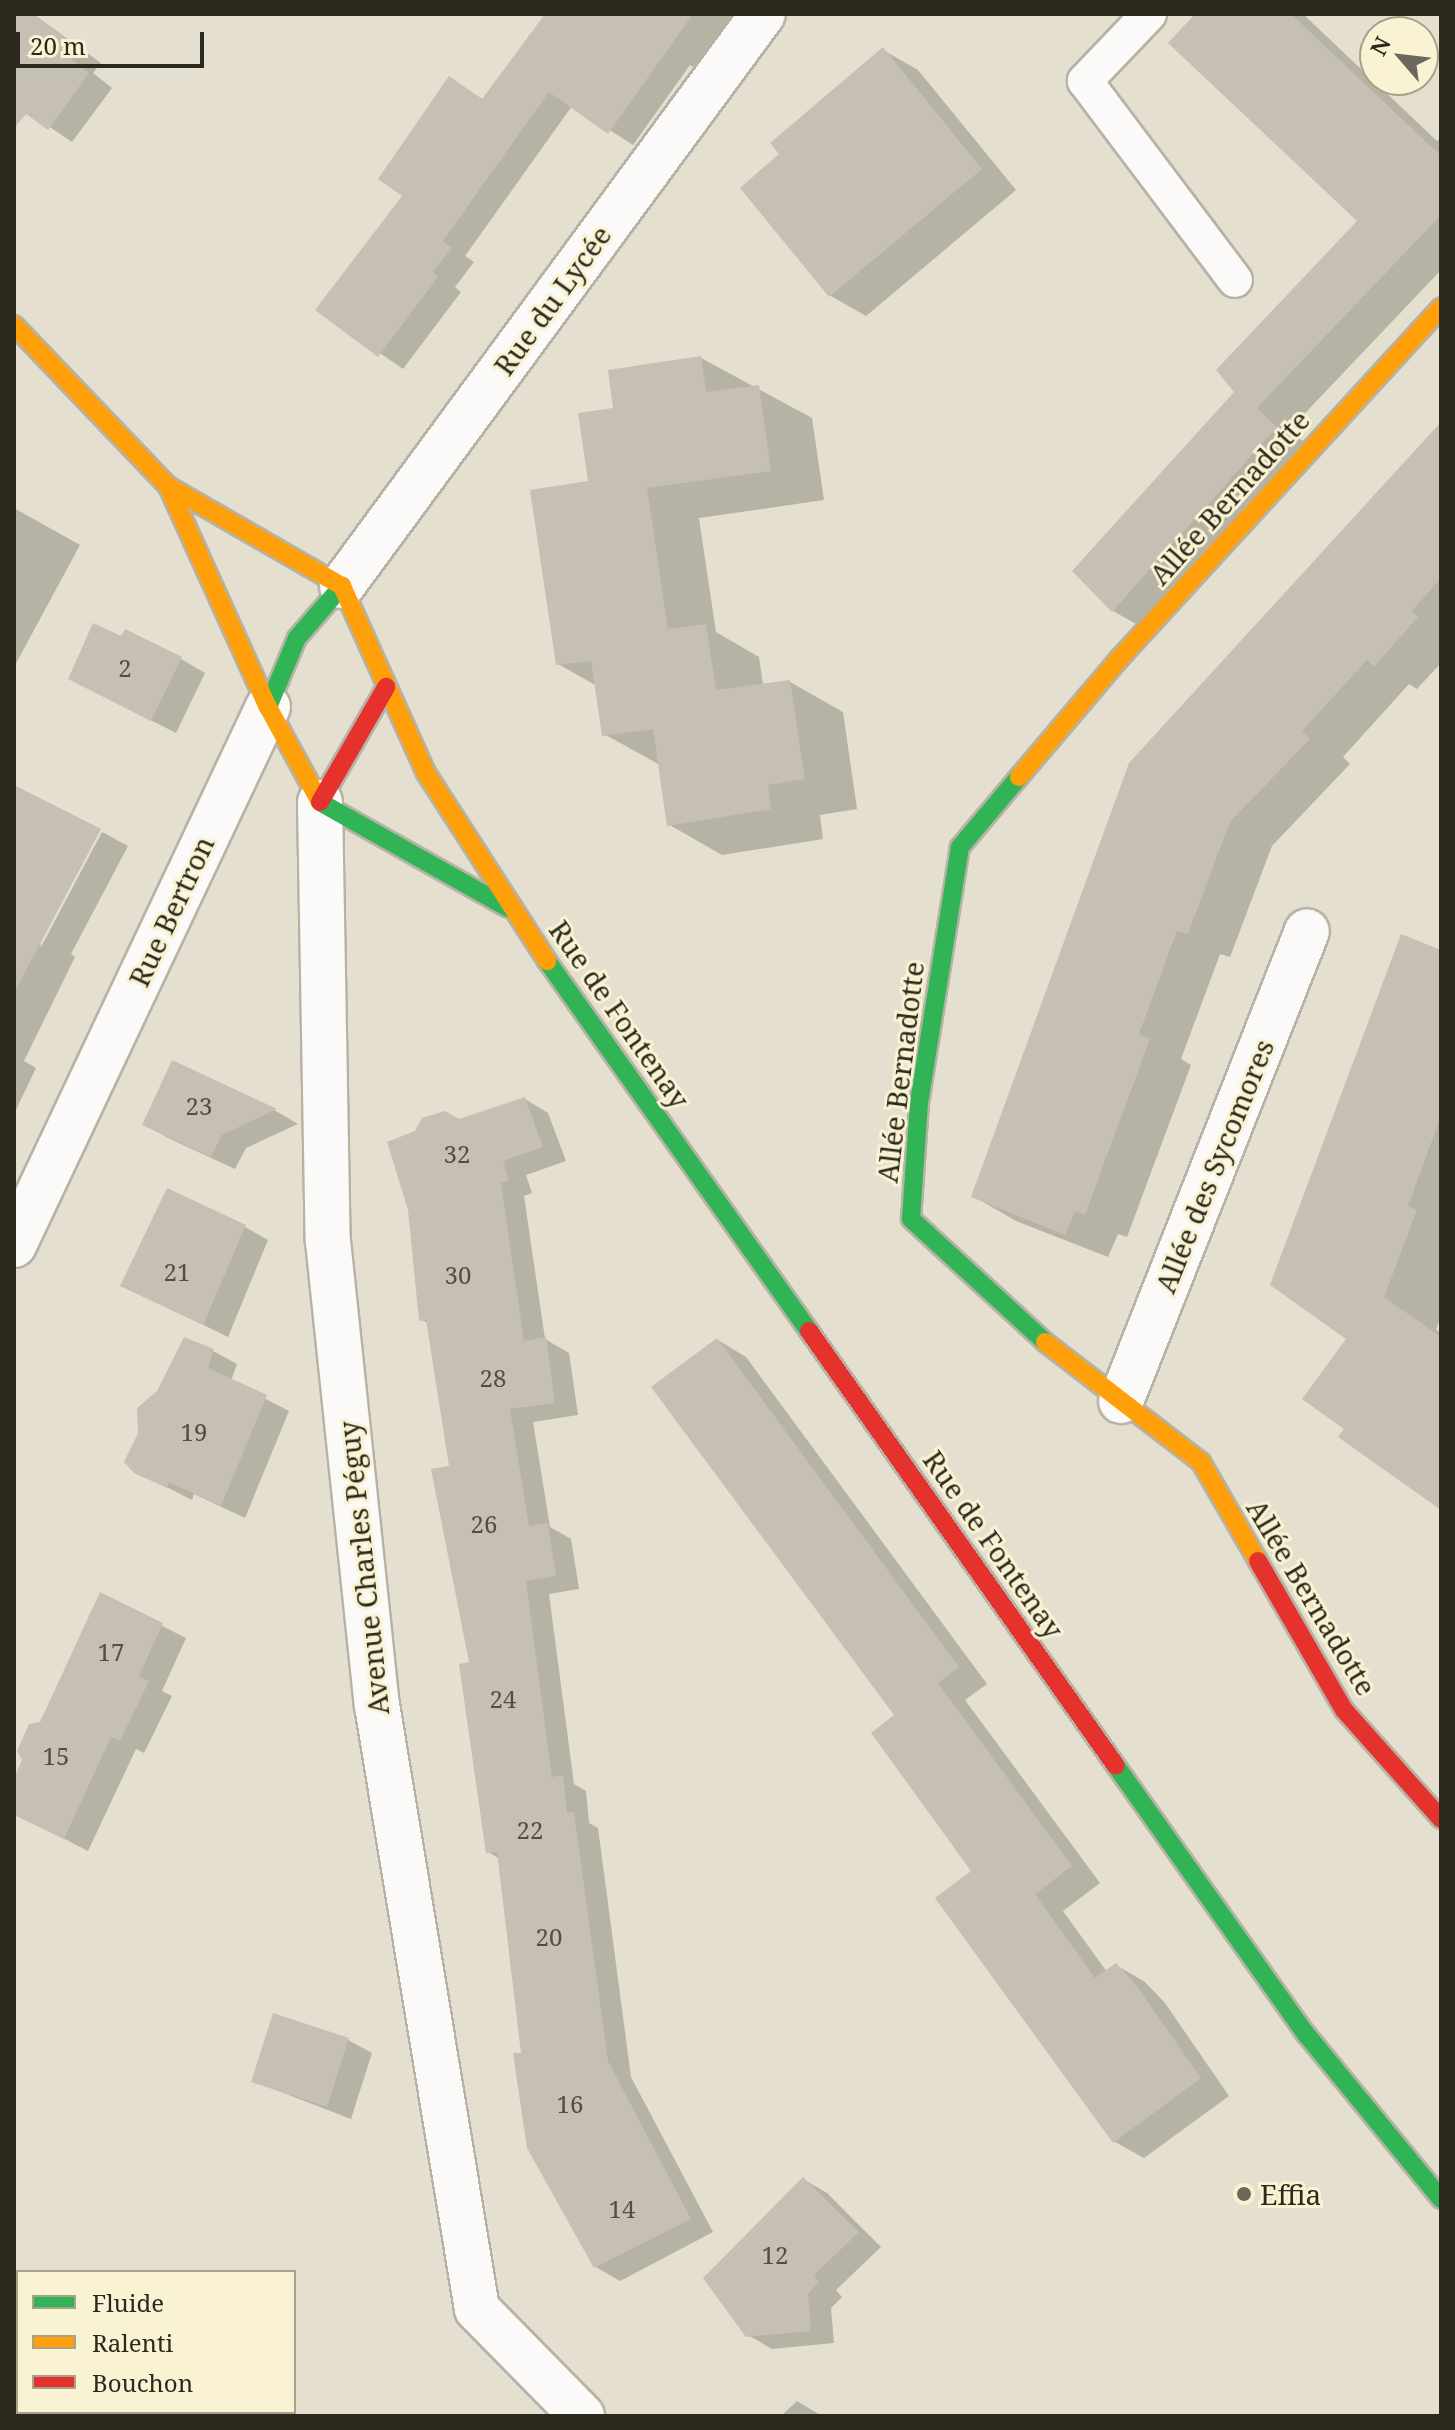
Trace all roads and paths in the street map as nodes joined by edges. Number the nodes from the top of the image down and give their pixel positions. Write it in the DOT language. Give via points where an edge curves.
graph roads {
  1 [pos="763,14"];
  2 [pos="1149,14"];
  3 [pos="1235,280"];
  4 [pos="1441,307"];
  5 [pos="14,325"];
  6 [pos="168,486"];
  7 [pos="342,586"];
  8 [pos="386,687"];
  9 [pos="268,707"];
  10 [pos="320,802"];
  11 [pos="513,912"];
  12 [pos="1307,931"];
  13 [pos="14,1245"];
  14 [pos="1121,1401"];
  15 [pos="1441,1819"];
  16 [pos="1441,2199"];
  17 [pos="582,2416"];
  1 -- 7 [label="street, Rue du Lycée"];
  2 -- 3 [label="lane" via="1085,81"];
  4 -- 14 [label="main road, Allée Bernadotte" via="1119,659 960,847 919,1102 911,1219 1052,1348"];
  5 -- 6 [label="main road"];
  6 -- 7 [label="main road"];
  6 -- 9 [label="main road"];
  7 -- 8 [label="main road, Rue de Fontenay"];
  7 -- 9 [label="main road, Rue Bertron" via="297,638"];
  8 -- 10 [label="main road"];
  8 -- 11 [label="main road, Rue de Fontenay" via="426,773"];
  9 -- 10 [label="main road"];
  9 -- 13 [label="street, Rue Bertron"];
  10 -- 11 [label="main road, Rue de Fontenay"];
  10 -- 17 [label="street, Avenue Charles Péguy" via="328,1241 377,1705 477,2309"];
  11 -- 16 [label="main road, Rue de Fontenay" via="1306,2034"];
  12 -- 14 [label="street, Allée des Sycomores"];
  14 -- 15 [label="main road, Allée Bernadotte" via="1201,1462 1344,1710"];
}
